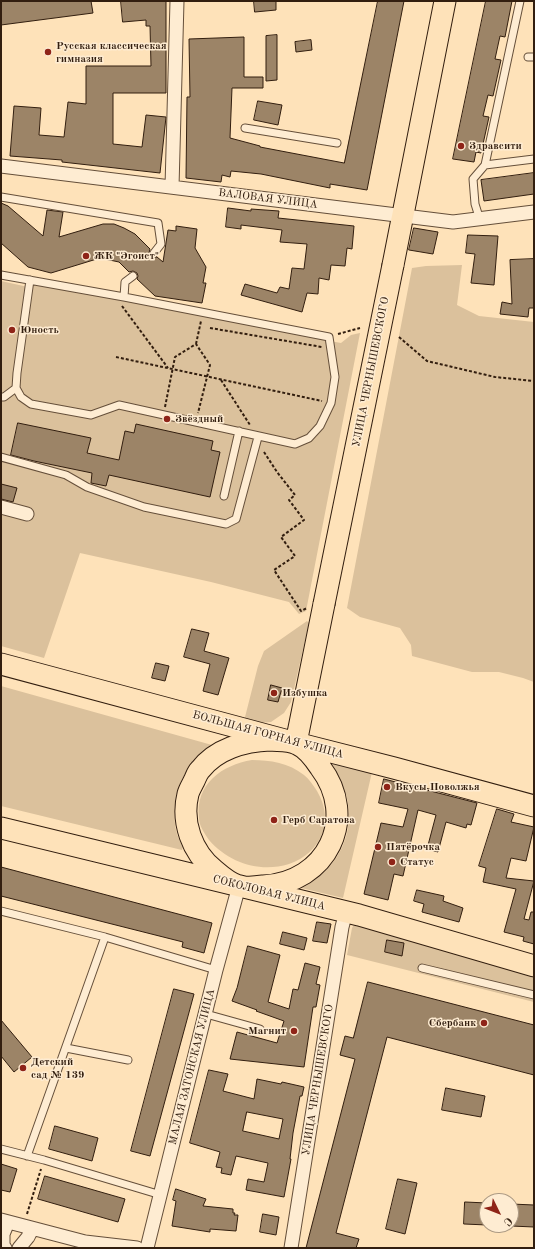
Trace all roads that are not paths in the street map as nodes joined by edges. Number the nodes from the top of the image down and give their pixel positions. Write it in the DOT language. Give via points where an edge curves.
graph roads {
  1 [pos="177,1"];
  2 [pos="445,1"];
  3 [pos="520,1"];
  4 [pos="245,128"];
  5 [pos="337,143"];
  6 [pos="534,159"];
  7 [pos="486,165"];
  8 [pos="1,166"];
  9 [pos="172,186"];
  10 [pos="1,197"];
  11 [pos="534,212"];
  12 [pos="403,216"];
  13 [pos="480,220"];
  14 [pos="154,253"];
  15 [pos="1,275"];
  16 [pos="133,276"];
  17 [pos="30,280"];
  18 [pos="124,297"];
  19 [pos="16,388"];
  20 [pos="1,397"];
  21 [pos="239,431"];
  22 [pos="258,437"];
  23 [pos="1,457"];
  24 [pos="224,496"];
  25 [pos="1,507"];
  26 [pos="27,514"];
  27 [pos="1,664"];
  28 [pos="296,743"];
  29 [pos="534,806"];
  30 [pos="1,828"];
  31 [pos="239,886"];
  32 [pos="1,911"];
  33 [pos="346,912"];
  34 [pos="105,937"];
  35 [pos="534,966"];
  36 [pos="422,968"];
  37 [pos="216,970"];
  38 [pos="534,995"];
  39 [pos="206,1014"];
  40 [pos="260,1029"];
  41 [pos="66,1048"];
  42 [pos="128,1060"];
  43 [pos="1,1149"];
  44 [pos="27,1156"];
  45 [pos="161,1195"];
  46 [pos="4,1221"];
  47 [pos="28,1228"];
  48 [pos="5,1248"];
  49 [pos="19,1248"];
  50 [pos="137,1248"];
  51 [pos="148,1248"];
  52 [pos="291,1248"];
  1 -- 9 [label="street"];
  2 -- 12 [label="main road, УЛИЦА ЧЕРНЫШЕВСКОГО"];
  3 -- 7 [label="lane"];
  4 -- 5 [label="lane"];
  6 -- 7 [label="lane"];
  7 -- 13 [label="lane" via="473,179 475,204"];
  8 -- 9 [label="street, ВАЛОВАЯ УЛИЦА"];
  9 -- 12 [label="street, ВАЛОВАЯ УЛИЦА"];
  10 -- 14 [label="lane" via="158,223 161,244"];
  11 -- 13 [label="street, ВАЛОВАЯ УЛИЦА"];
  12 -- 13 [label="street, ВАЛОВАЯ УЛИЦА" via="453,222"];
  12 -- 28 [label="main road, УЛИЦА ЧЕРНЫШЕВСКОГО, bridge" via="316,606"];
  15 -- 17 [label="lane"];
  16 -- 18 [label="lane" via="125,282"];
  17 -- 18 [label="lane"];
  17 -- 19 [label="lane"];
  18 -- 22 [label="lane" via="329,337 335,377 331,403 320,426 309,438 295,444"];
  19 -- 20 [label="lane"];
  19 -- 21 [label="lane" via="21,397 31,404 91,415 120,405"];
  21 -- 22 [label="lane"];
  21 -- 24 [label="lane"];
  22 -- 23 [label="lane" via="236,519 226,524 144,507 87,487 66,475"];
  25 -- 26 [label="street"];
  27 -- 28 [label="main road, БОЛЬШАЯ ГОРНАЯ УЛИЦА"];
  28 -- 29 [label="main road, БОЛЬШАЯ ГОРНАЯ УЛИЦА"];
  28 -- 31 [label="main road" via="311,755 331,783 337,807 333,841 318,862 295,879 276,886"];
  28 -- 31 [label="main road" via="254,741 228,749 200,770 188,794 188,831 197,850 207,865"];
  30 -- 31 [label="main road, СОКОЛОВАЯ УЛИЦА"];
  31 -- 33 [label="main road, СОКОЛОВАЯ УЛИЦА"];
  31 -- 37 [label="street, МАЛАЯ ЗАТОНСКАЯ УЛИЦА"];
  32 -- 34 [label="lane"];
  33 -- 35 [label="main road, СОКОЛОВАЯ УЛИЦА"];
  33 -- 52 [label="street, УЛИЦА ЧЕРНЫШЕВСКОГО"];
  34 -- 37 [label="lane"];
  34 -- 41 [label="lane"];
  36 -- 38 [label="lane"];
  37 -- 39 [label="street, МАЛАЯ ЗАТОНСКАЯ УЛИЦА"];
  39 -- 40 [label="lane"];
  39 -- 45 [label="street, МАЛАЯ ЗАТОНСКАЯ УЛИЦА"];
  41 -- 42 [label="lane"];
  41 -- 44 [label="lane"];
  43 -- 44 [label="lane"];
  44 -- 45 [label="lane"];
  45 -- 51 [label="street, МАЛАЯ ЗАТОНСКАЯ УЛИЦА"];
  46 -- 47 [label="street"];
  46 -- 48 [label="street"];
  47 -- 49 [label="street" via="28,1237"];
  47 -- 50 [label="street" via="85,1242"];
}
